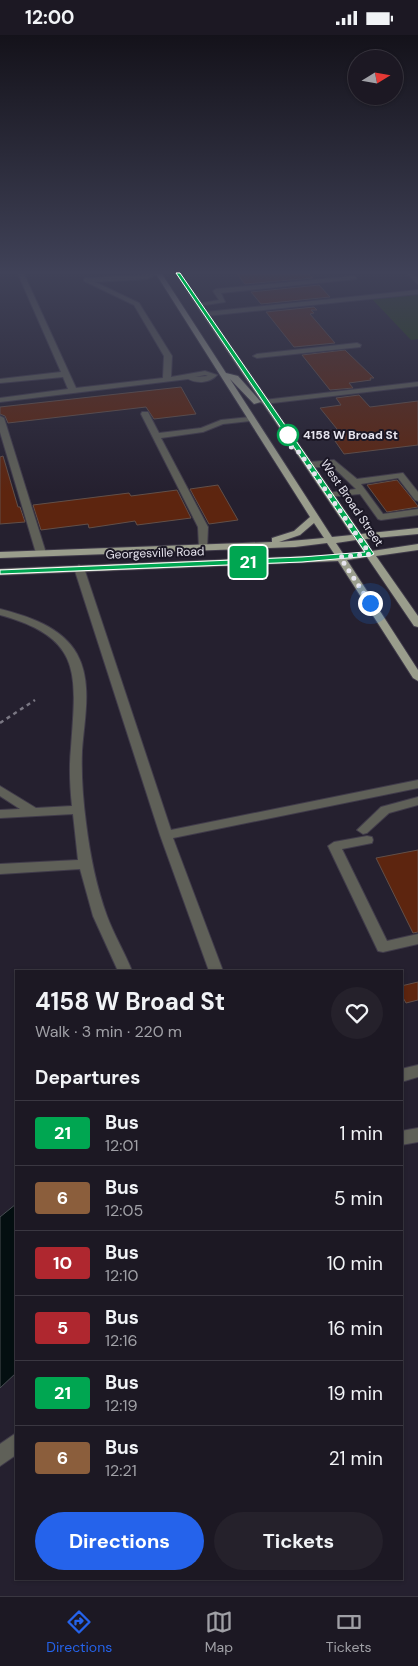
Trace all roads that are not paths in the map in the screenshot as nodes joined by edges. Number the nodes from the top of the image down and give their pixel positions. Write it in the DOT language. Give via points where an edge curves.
graph roads {
  1 [pos="54,347"];
  2 [pos="163,347"];
  3 [pos="206,347"];
  4 [pos="215,347"];
  5 [pos="227,347"];
  6 [pos="340,347"];
  7 [pos="257,356"];
  8 [pos="243,371"];
  9 [pos="66,374"];
  10 [pos="222,374"];
  11 [pos="166,380"];
  12 [pos="0,381"];
  13 [pos="191,381"];
  14 [pos="418,384"];
  15 [pos="74,392"];
  16 [pos="0,400"];
  17 [pos="264,401"];
  18 [pos="0,405"];
  19 [pos="145,414"];
  20 [pos="0,418"];
  21 [pos="250,419"];
  22 [pos="156,436"];
  23 [pos="300,453"];
  24 [pos="309,465"];
  25 [pos="355,482"];
  26 [pos="362,491"];
  27 [pos="330,495"];
  28 [pos="418,498"];
  29 [pos="418,512"];
  30 [pos="314,519"];
  31 [pos="418,531"];
  32 [pos="360,539"];
  33 [pos="329,542"];
  34 [pos="255,545"];
  35 [pos="204,547"];
  36 [pos="418,547"];
  37 [pos="41,553"];
  38 [pos="370,554"];
  39 [pos="0,555"];
  40 [pos="340,557"];
  41 [pos="79,568"];
  42 [pos="0,572"];
  43 [pos="0,612"];
  44 [pos="418,624"];
  45 [pos="418,678"];
  46 [pos="418,784"];
  47 [pos="0,790"];
  48 [pos="418,801"];
  49 [pos="77,810"];
  50 [pos="35,813"];
  51 [pos="0,814"];
  52 [pos="166,835"];
  53 [pos="85,864"];
  54 [pos="0,869"];
  55 [pos="418,939"];
  56 [pos="125,970"];
  57 [pos="216,970"];
  58 [pos="418,1071"];
  59 [pos="403,1075"];
  60 [pos="418,1135"];
  61 [pos="403,1139"];
  62 [pos="15,1444"];
  63 [pos="0,1456"];
  1 -- 9 [label="lane"];
  2 -- 11 [label="lane" via="168,356"];
  3 -- 10 [label="main road"];
  4 -- 8 [label="main road" via="234,369"];
  5 -- 8 [label="main road, West Broad Street"];
  6 -- 7 [label="lane"];
  8 -- 17 [label="main road, West Broad Street"];
  9 -- 12 [label="lane"];
  9 -- 15 [label="lane"];
  10 -- 13 [label="lane"];
  10 -- 21 [label="main road"];
  10 -- 23 [label="main road" via="235,378 254,397 283,441"];
  11 -- 13 [label="lane"];
  11 -- 15 [label="lane"];
  13 -- 18 [label="lane"];
  14 -- 17 [label="lane"];
  15 -- 16 [label="lane"];
  17 -- 23 [label="main road, West Broad Street"];
  19 -- 22 [label="lane"];
  20 -- 37 [label="lane"];
  21 -- 22 [label="lane"];
  21 -- 30 [label="main road"];
  22 -- 35 [label="lane" via="203,527"];
  23 -- 24 [label="main road, West Broad Street"];
  24 -- 25 [label="lane" via="334,463"];
  24 -- 27 [label="main road, West Broad Street"];
  25 -- 26 [label="lane"];
  25 -- 28 [label="lane" via="400,475"];
  26 -- 27 [label="lane"];
  26 -- 29 [label="lane" via="381,517"];
  27 -- 32 [label="main road, West Broad Street"];
  30 -- 33 [label="main road"];
  30 -- 34 [label="main road" via="297,533"];
  31 -- 32 [label="main road, Georgesville Road"];
  32 -- 33 [label="main road, Georgesville Road"];
  32 -- 38 [label="main road, West Broad Street"];
  33 -- 34 [label="main road, Georgesville Road"];
  33 -- 40 [label="main road"];
  34 -- 35 [label="main road, Georgesville Road"];
  35 -- 37 [label="main road, Georgesville Road"];
  36 -- 38 [label="main road, Georgesville Road"];
  37 -- 39 [label="main road, Georgesville Road"];
  38 -- 40 [label="main road, Georgesville Road"];
  38 -- 44 [label="main road, West Broad Street"];
  40 -- 41 [label="main road, Georgesville Road"];
  40 -- 45 [label="main road"];
  41 -- 42 [label="main road, Georgesville Road"];
  41 -- 52 [label="lane"];
  43 -- 49 [label="lane" via="46,631 65,646 76,663 80,698 76,752"];
  46 -- 52 [label="lane"];
  47 -- 50 [label="lane"];
  48 -- 55 [label="lane" via="385,810 365,835 334,847 383,947"];
  49 -- 50 [label="lane"];
  49 -- 53 [label="lane"];
  50 -- 51 [label="lane"];
  52 -- 57 [label="lane"];
  53 -- 54 [label="lane"];
  53 -- 56 [label="lane" via="100,916"];
  58 -- 59 [label="lane"];
  60 -- 61 [label="lane"];
  62 -- 63 [label="lane"];
}
